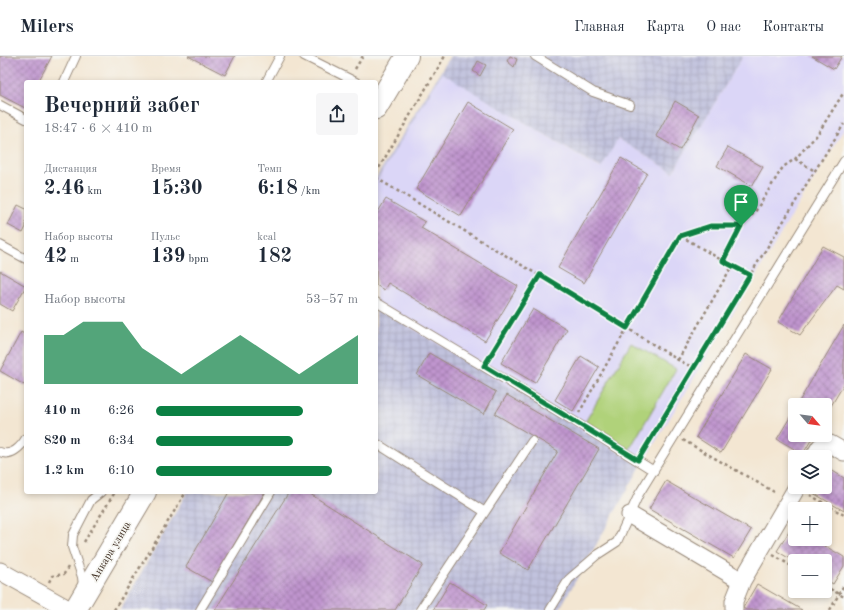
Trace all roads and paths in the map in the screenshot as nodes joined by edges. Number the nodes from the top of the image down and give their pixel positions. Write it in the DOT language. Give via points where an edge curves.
graph roads {
  1 [pos="76,56"];
  2 [pos="280,56"];
  3 [pos="304,56"];
  4 [pos="407,56"];
  5 [pos="445,56"];
  6 [pos="535,56"];
  7 [pos="65,80"];
  8 [pos="267,80"];
  9 [pos="352,80"];
  10 [pos="844,92"];
  11 [pos="378,99"];
  12 [pos="0,105"];
  13 [pos="630,105"];
  14 [pos="24,118"];
  15 [pos="844,124"];
  16 [pos="795,159"];
  17 [pos="844,161"];
  18 [pos="378,170"];
  19 [pos="815,171"];
  20 [pos="378,179"];
  21 [pos="741,226"];
  22 [pos="680,236"];
  23 [pos="0,245"];
  24 [pos="24,258"];
  25 [pos="723,261"];
  26 [pos="732,266"];
  27 [pos="540,275"];
  28 [pos="750,275"];
  29 [pos="378,303"];
  30 [pos="627,328"];
  31 [pos="678,360"];
  32 [pos="484,366"];
  33 [pos="694,368"];
  34 [pos="574,421"];
  35 [pos="676,435"];
  36 [pos="532,441"];
  37 [pos="24,442"];
  38 [pos="378,444"];
  39 [pos="818,450"];
  40 [pos="0,452"];
  41 [pos="844,452"];
  42 [pos="638,460"];
  43 [pos="654,471"];
  44 [pos="788,489"];
  45 [pos="98,494"];
  46 [pos="144,494"];
  47 [pos="185,494"];
  48 [pos="270,494"];
  49 [pos="795,494"];
  50 [pos="798,494"];
  51 [pos="485,512"];
  52 [pos="630,515"];
  53 [pos="844,515"];
  54 [pos="761,548"];
  55 [pos="788,564"];
  56 [pos="0,571"];
  57 [pos="742,582"];
  58 [pos="844,585"];
  59 [pos="832,590"];
  60 [pos="838,594"];
  61 [pos="844,597"];
  62 [pos="75,606"];
  63 [pos="114,610"];
  64 [pos="200,610"];
  65 [pos="420,610"];
  66 [pos="550,610"];
  67 [pos="734,610"];
  68 [pos="830,610"];
  1 -- 7 [label="lane"];
  2 -- 8 [label="lane"];
  3 -- 9 [label="lane"];
  4 -- 11 [label="main road"];
  5 -- 18 [label="path"];
  6 -- 13 [label="lane" via="593,92"];
  10 -- 16 [label="path" via="817,135"];
  12 -- 14 [label="lane"];
  15 -- 19 [label="path"];
  16 -- 19 [label="path"];
  16 -- 21 [label="path" via="783,167 754,212"];
  17 -- 35 [label="lane"];
  19 -- 28 [label="path"];
  20 -- 27 [label="path"];
  21 -- 22 [label="path" via="711,226"];
  21 -- 25 [label="path"];
  22 -- 25 [label="path"];
  22 -- 30 [label="path"];
  23 -- 24 [label="lane"];
  25 -- 26 [label="path"];
  26 -- 28 [label="path"];
  26 -- 31 [label="path"];
  27 -- 30 [label="path"];
  27 -- 32 [label="path"];
  28 -- 33 [label="path"];
  29 -- 32 [label="lane"];
  30 -- 31 [label="path"];
  30 -- 34 [label="path"];
  31 -- 33 [label="path"];
  32 -- 34 [label="lane"];
  33 -- 42 [label="path"];
  34 -- 42 [label="lane"];
  35 -- 43 [label="lane"];
  35 -- 44 [label="path"];
  36 -- 51 [label="lane"];
  37 -- 40 [label="lane" via="13,452"];
  38 -- 51 [label="lane"];
  39 -- 41 [label="street" via="830,444"];
  42 -- 43 [label="lane"];
  43 -- 52 [label="lane" via="639,494"];
  45 -- 62 [label="lane" via="91,500 73,535 72,546 83,588"];
  46 -- 62 [label="main road, Анкара улица"];
  47 -- 63 [label="path"];
  48 -- 64 [label="lane"];
  49 -- 54 [label="street"];
  50 -- 53 [label="path"];
  51 -- 65 [label="lane"];
  52 -- 57 [label="street"];
  52 -- 66 [label="lane" via="617,542 569,579"];
  54 -- 55 [label="path"];
  54 -- 57 [label="street"];
  56 -- 62 [label="street"];
  57 -- 67 [label="street" via="734,601"];
  58 -- 60 [label="path"];
  59 -- 60 [label="path"];
  60 -- 61 [label="path"];
  60 -- 68 [label="path"];
}
